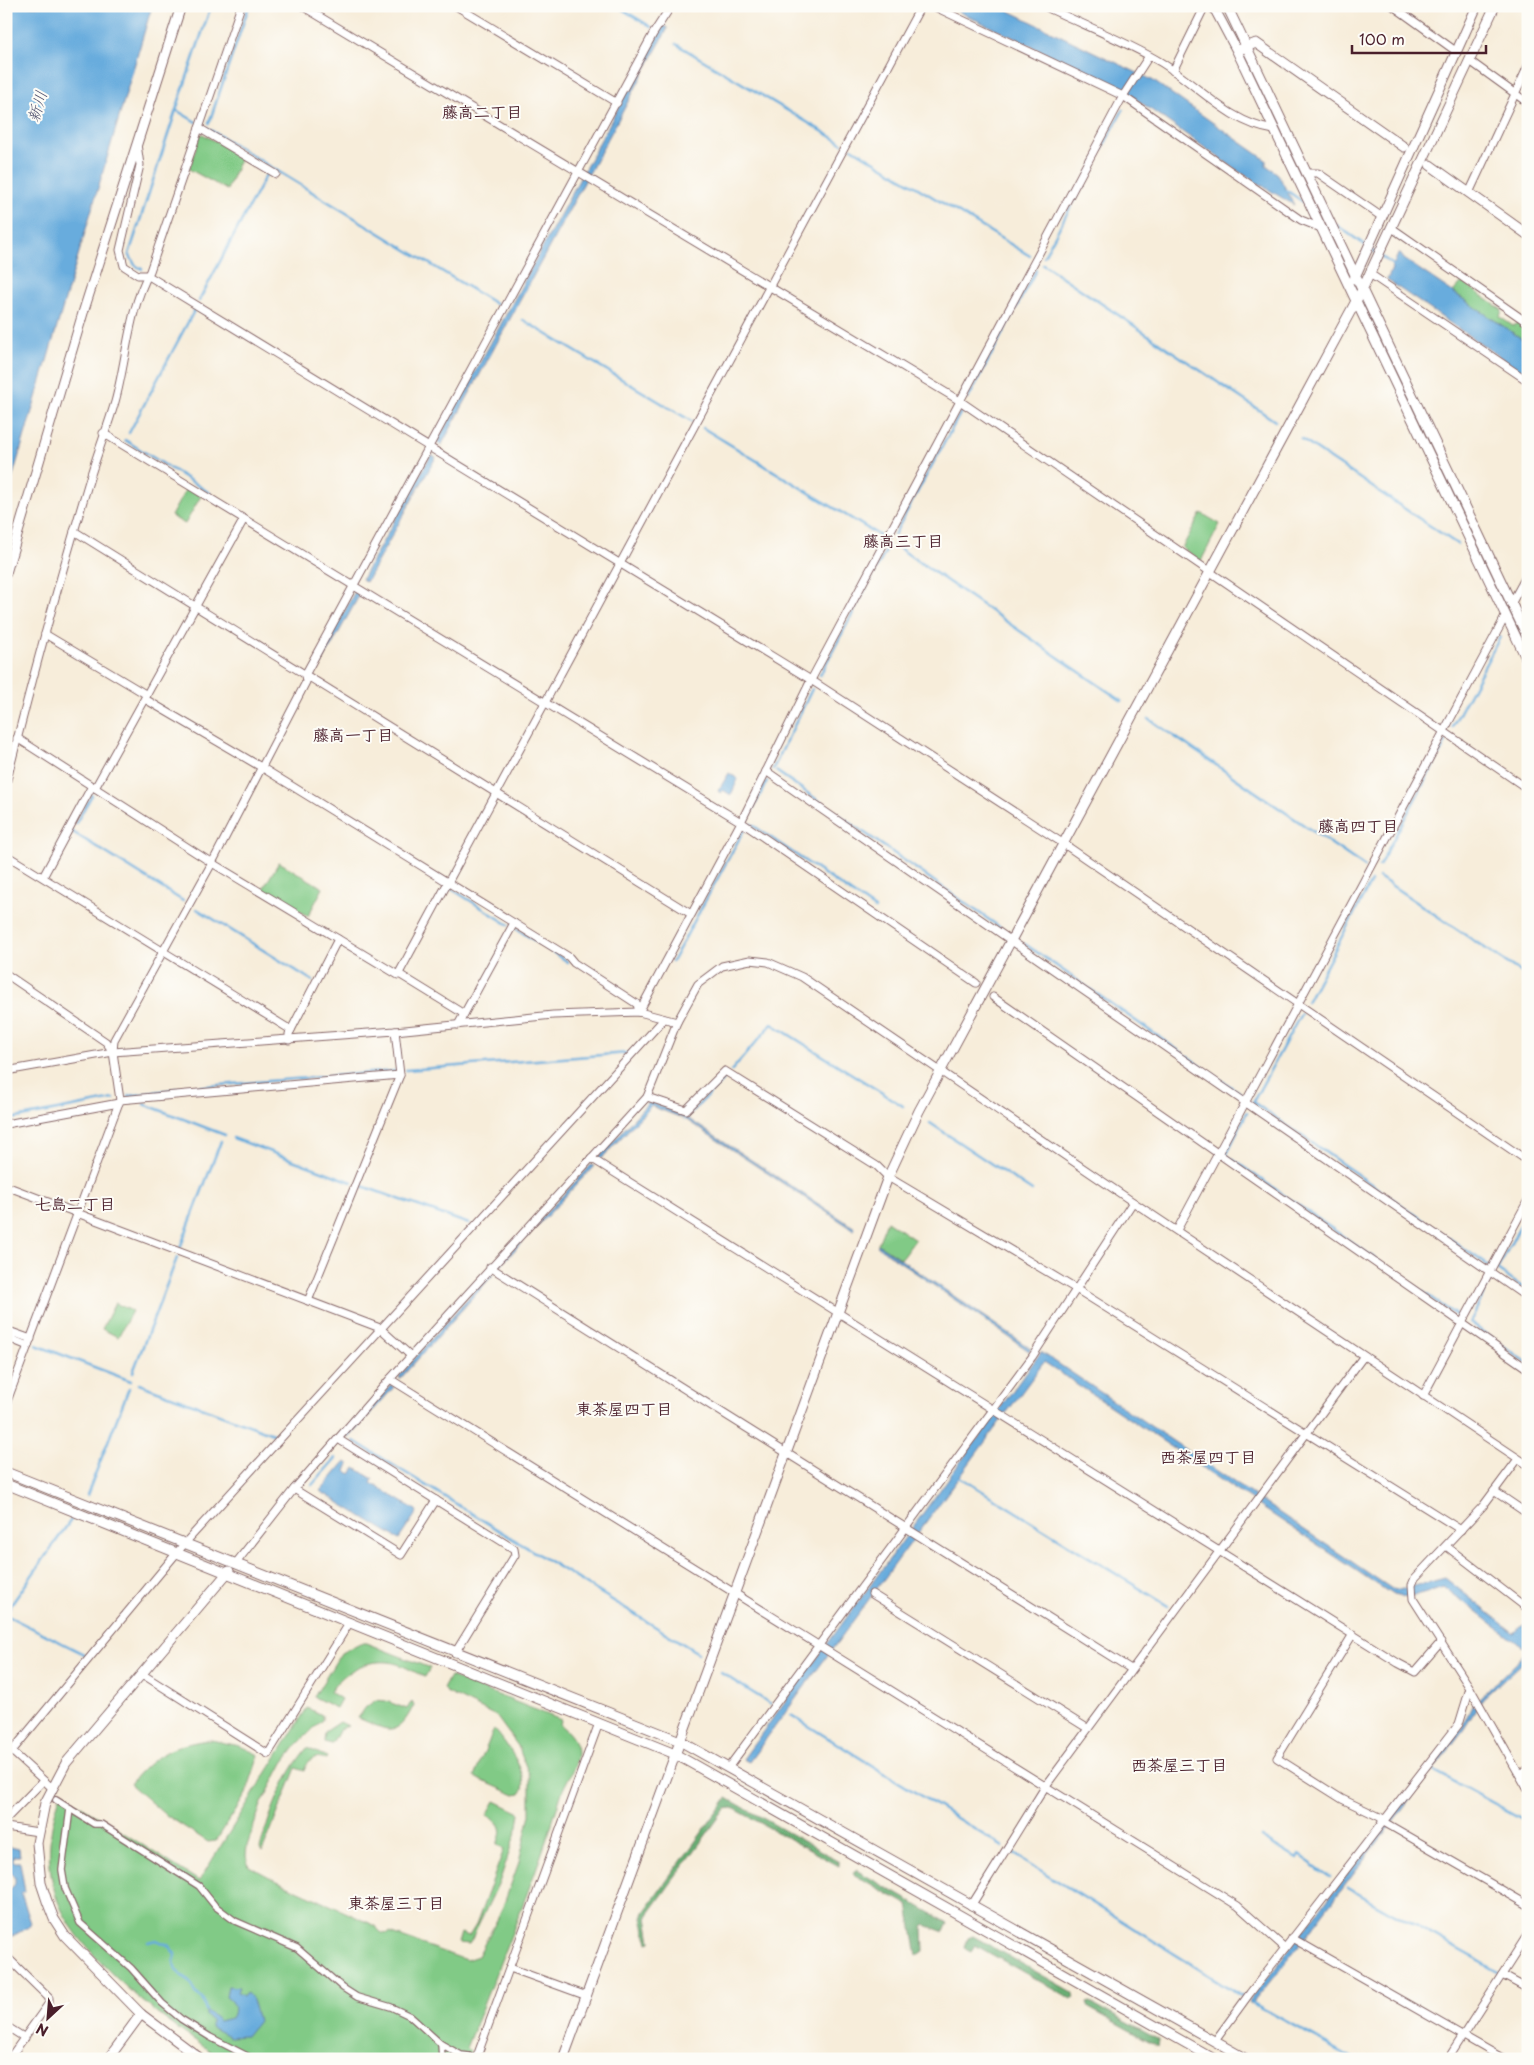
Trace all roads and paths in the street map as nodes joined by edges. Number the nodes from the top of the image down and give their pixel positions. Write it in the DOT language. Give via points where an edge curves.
graph roads {
  1 [pos="181,6"];
  2 [pos="241,6"];
  3 [pos="302,6"];
  4 [pos="456,6"];
  5 [pos="671,6"];
  6 [pos="921,6"];
  7 [pos="933,6"];
  8 [pos="1044,6"];
  9 [pos="1205,6"];
  10 [pos="1213,6"];
  11 [pos="1227,6"];
  12 [pos="1392,6"];
  13 [pos="1477,6"];
  14 [pos="1495,6"];
  15 [pos="1246,47"];
  16 [pos="1237,52"];
  17 [pos="1457,52"];
  18 [pos="1148,56"];
  19 [pos="1470,61"];
  20 [pos="1528,66"];
  21 [pos="1173,71"];
  22 [pos="1124,94"];
  23 [pos="1515,94"];
  24 [pos="616,103"];
  25 [pos="1528,104"];
  26 [pos="199,128"];
  27 [pos="1274,130"];
  28 [pos="137,142"];
  29 [pos="1404,147"];
  30 [pos="1430,165"];
  31 [pos="1306,173"];
  32 [pos="276,174"];
  33 [pos="582,175"];
  34 [pos="1469,193"];
  35 [pos="1382,217"];
  36 [pos="1321,228"];
  37 [pos="1392,228"];
  38 [pos="1528,235"];
  39 [pos="1357,272"];
  40 [pos="1370,274"];
  41 [pos="147,275"];
  42 [pos="770,288"];
  43 [pos="1349,288"];
  44 [pos="1362,290"];
  45 [pos="1356,302"];
  46 [pos="1528,323"];
  47 [pos="1528,381"];
  48 [pos="960,401"];
  49 [pos="103,433"];
  50 [pos="430,446"];
  51 [pos="244,519"];
  52 [pos="74,531"];
  53 [pos="622,563"];
  54 [pos="1209,572"];
  55 [pos="6,573"];
  56 [pos="1528,573"];
  57 [pos="353,586"];
  58 [pos="1511,604"];
  59 [pos="196,607"];
  60 [pos="1505,617"];
  61 [pos="45,634"];
  62 [pos="1528,638"];
  63 [pos="1528,662"];
  64 [pos="305,675"];
  65 [pos="812,680"];
  66 [pos="146,697"];
  67 [pos="546,703"];
  68 [pos="1443,731"];
  69 [pos="17,738"];
  70 [pos="261,767"];
  71 [pos="766,771"];
  72 [pos="6,784"];
  73 [pos="94,787"];
  74 [pos="1528,789"];
  75 [pos="497,793"];
  76 [pos="741,822"];
  77 [pos="1064,844"];
  78 [pos="6,855"];
  79 [pos="212,863"];
  80 [pos="43,877"];
  81 [pos="448,882"];
  82 [pos="691,914"];
  83 [pos="514,923"];
  84 [pos="338,939"];
  85 [pos="1011,940"];
  86 [pos="163,950"];
  87 [pos="6,974"];
  88 [pos="399,974"];
  89 [pos="976,983"];
  90 [pos="993,997"];
  91 [pos="1298,1003"];
  92 [pos="640,1012"];
  93 [pos="464,1014"];
  94 [pos="664,1019"];
  95 [pos="677,1022"];
  96 [pos="458,1025"];
  97 [pos="291,1030"];
  98 [pos="395,1031"];
  99 [pos="289,1040"];
  100 [pos="113,1052"];
  101 [pos="6,1070"];
  102 [pos="941,1070"];
  103 [pos="400,1075"];
  104 [pos="647,1097"];
  105 [pos="120,1102"];
  106 [pos="1245,1102"];
  107 [pos="6,1124"];
  108 [pos="1218,1153"];
  109 [pos="591,1158"];
  110 [pos="1528,1161"];
  111 [pos="888,1177"];
  112 [pos="6,1186"];
  113 [pos="1528,1200"];
  114 [pos="1132,1202"];
  115 [pos="78,1213"];
  116 [pos="1177,1230"];
  117 [pos="490,1267"];
  118 [pos="1490,1272"];
  119 [pos="1076,1289"];
  120 [pos="1528,1298"];
  121 [pos="308,1301"];
  122 [pos="838,1315"];
  123 [pos="1463,1324"];
  124 [pos="380,1328"];
  125 [pos="6,1330"];
  126 [pos="6,1337"];
  127 [pos="30,1342"];
  128 [pos="411,1356"];
  129 [pos="1363,1357"];
  130 [pos="1528,1369"];
  131 [pos="390,1379"];
  132 [pos="1422,1396"];
  133 [pos="6,1404"];
  134 [pos="995,1411"];
  135 [pos="1306,1434"];
  136 [pos="338,1439"];
  137 [pos="786,1454"];
  138 [pos="1518,1459"];
  139 [pos="1528,1465"];
  140 [pos="6,1472"];
  141 [pos="6,1484"];
  142 [pos="294,1489"];
  143 [pos="1494,1491"];
  144 [pos="436,1500"];
  145 [pos="1528,1514"];
  146 [pos="908,1529"];
  147 [pos="1461,1530"];
  148 [pos="185,1543"];
  149 [pos="1446,1546"];
  150 [pos="1220,1552"];
  151 [pos="178,1553"];
  152 [pos="236,1563"];
  153 [pos="227,1574"];
  154 [pos="736,1593"];
  155 [pos="872,1594"];
  156 [pos="1528,1609"];
  157 [pos="350,1622"];
  158 [pos="1353,1634"];
  159 [pos="1441,1642"];
  160 [pos="821,1647"];
  161 [pos="455,1652"];
  162 [pos="1131,1669"];
  163 [pos="142,1674"];
  164 [pos="1470,1688"];
  165 [pos="600,1723"];
  166 [pos="1087,1728"];
  167 [pos="680,1742"];
  168 [pos="9,1748"];
  169 [pos="675,1754"];
  170 [pos="728,1768"];
  171 [pos="1528,1769"];
  172 [pos="1520,1775"];
  173 [pos="43,1781"];
  174 [pos="51,1787"];
  175 [pos="1045,1787"];
  176 [pos="1528,1790"];
  177 [pos="56,1800"];
  178 [pos="70,1809"];
  179 [pos="6,1819"];
  180 [pos="1386,1822"];
  181 [pos="6,1827"];
  182 [pos="38,1832"];
  183 [pos="1528,1904"];
  184 [pos="971,1906"];
  185 [pos="1528,1934"];
  186 [pos="1297,1941"];
  187 [pos="1285,1948"];
  188 [pos="6,1956"];
  189 [pos="510,1968"];
  190 [pos="1502,1974"];
  191 [pos="1528,1989"];
  192 [pos="587,1996"];
  193 [pos="140,2014"];
  194 [pos="6,2026"];
  195 [pos="1462,2036"];
  196 [pos="25,2038"];
  197 [pos="1216,2041"];
  198 [pos="440,2044"];
  199 [pos="461,2055"];
  200 [pos="472,2057"];
  201 [pos="1207,2057"];
  202 [pos="199,2058"];
  203 [pos="9,2059"];
  204 [pos="108,2059"];
  205 [pos="253,2059"];
  206 [pos="442,2059"];
  207 [pos="455,2059"];
  208 [pos="563,2059"];
  209 [pos="1246,2059"];
  210 [pos="1448,2059"];
  211 [pos="1504,2059"];
  1 -- 28 [label="street"];
  2 -- 26 [label="street"];
  3 -- 33 [label="street"];
  4 -- 24 [label="street"];
  5 -- 24 [label="street"];
  6 -- 42 [label="street"];
  7 -- 22 [label="street"];
  8 -- 18 [label="street"];
  9 -- 21 [label="street"];
  10 -- 16 [label="street"];
  11 -- 15 [label="street"];
  12 -- 17 [label="street"];
  13 -- 17 [label="street"];
  14 -- 19 [label="street"];
  15 -- 16 [label="street"];
  15 -- 29 [label="street" via="1256,43"];
  15 -- 31 [label="street"];
  16 -- 27 [label="street"];
  17 -- 35 [label="street"];
  18 -- 21 [label="street"];
  18 -- 22 [label="street"];
  19 -- 23 [label="street"];
  19 -- 37 [label="street"];
  20 -- 23 [label="street"];
  21 -- 27 [label="street" via="1218,105 1261,128"];
  22 -- 36 [label="street" via="1301,220"];
  22 -- 48 [label="street"];
  23 -- 25 [label="street"];
  23 -- 34 [label="street"];
  24 -- 33 [label="street"];
  26 -- 32 [label="street"];
  26 -- 41 [label="street"];
  27 -- 36 [label="street"];
  28 -- 41 [label="street" via="140,165 120,250 124,266 138,275"];
  28 -- 55 [label="street"];
  30 -- 34 [label="street"];
  31 -- 35 [label="street" via="1318,173"];
  31 -- 39 [label="street"];
  33 -- 42 [label="street"];
  33 -- 50 [label="street"];
  34 -- 38 [label="street"];
  35 -- 39 [label="street"];
  36 -- 43 [label="street"];
  37 -- 40 [label="street"];
  37 -- 46 [label="street"];
  39 -- 43 [label="street"];
  39 -- 44 [label="street"];
  40 -- 44 [label="street"];
  40 -- 47 [label="street"];
  41 -- 49 [label="street" via="133,310 123,372"];
  41 -- 50 [label="street"];
  42 -- 48 [label="street"];
  42 -- 53 [label="street"];
  43 -- 45 [label="street"];
  44 -- 45 [label="street"];
  44 -- 58 [label="street"];
  45 -- 54 [label="street"];
  45 -- 60 [label="street"];
  48 -- 54 [label="street"];
  48 -- 65 [label="street"];
  49 -- 51 [label="street"];
  49 -- 52 [label="street"];
  50 -- 53 [label="street"];
  50 -- 57 [label="street"];
  51 -- 57 [label="street"];
  51 -- 59 [label="street"];
  52 -- 59 [label="street"];
  52 -- 61 [label="street"];
  53 -- 65 [label="street"];
  53 -- 67 [label="street"];
  54 -- 68 [label="street"];
  54 -- 77 [label="street"];
  56 -- 58 [label="street"];
  57 -- 64 [label="street"];
  57 -- 67 [label="street"];
  58 -- 62 [label="street"];
  59 -- 64 [label="street"];
  59 -- 66 [label="street"];
  60 -- 63 [label="street"];
  60 -- 68 [label="street"];
  61 -- 66 [label="street"];
  61 -- 69 [label="street"];
  64 -- 70 [label="street" via="306,682"];
  64 -- 75 [label="street"];
  65 -- 71 [label="street"];
  65 -- 77 [label="street"];
  66 -- 70 [label="street"];
  66 -- 73 [label="street"];
  67 -- 75 [label="street"];
  67 -- 76 [label="street"];
  68 -- 74 [label="street"];
  68 -- 91 [label="street"];
  69 -- 72 [label="street"];
  69 -- 73 [label="street"];
  70 -- 79 [label="street"];
  70 -- 81 [label="street"];
  71 -- 76 [label="street"];
  71 -- 85 [label="street"];
  73 -- 79 [label="street"];
  73 -- 80 [label="street"];
  75 -- 81 [label="street"];
  75 -- 82 [label="street"];
  76 -- 82 [label="street"];
  76 -- 89 [label="street"];
  77 -- 85 [label="street"];
  77 -- 91 [label="street"];
  78 -- 80 [label="street"];
  79 -- 84 [label="street"];
  79 -- 86 [label="street"];
  80 -- 86 [label="street"];
  81 -- 83 [label="street"];
  81 -- 88 [label="street"];
  82 -- 92 [label="street"];
  83 -- 92 [label="street" via="637,1004"];
  83 -- 93 [label="street"];
  84 -- 88 [label="street"];
  84 -- 97 [label="street"];
  85 -- 102 [label="street"];
  85 -- 106 [label="street"];
  86 -- 97 [label="street"];
  86 -- 100 [label="street" via="114,1040"];
  87 -- 100 [label="street" via="106,1042"];
  88 -- 93 [label="street"];
  90 -- 108 [label="street"];
  91 -- 106 [label="street"];
  91 -- 110 [label="street"];
  92 -- 94 [label="street"];
  92 -- 96 [label="street" via="553,1015"];
  93 -- 96 [label="street"];
  94 -- 95 [label="street"];
  94 -- 124 [label="street"];
  95 -- 102 [label="street" via="698,984 709,974 735,962 768,962 802,978"];
  95 -- 104 [label="street"];
  96 -- 98 [label="street"];
  97 -- 99 [label="street"];
  98 -- 99 [label="street"];
  98 -- 103 [label="street"];
  99 -- 100 [label="street"];
  100 -- 101 [label="street"];
  100 -- 105 [label="street"];
  102 -- 111 [label="street"];
  102 -- 114 [label="street"];
  103 -- 105 [label="street"];
  103 -- 121 [label="street"];
  104 -- 109 [label="street"];
  104 -- 111 [label="street" via="686,1110 725,1071 877,1166"];
  105 -- 107 [label="street"];
  105 -- 115 [label="street"];
  106 -- 108 [label="street"];
  106 -- 118 [label="street"];
  108 -- 116 [label="street"];
  108 -- 123 [label="street"];
  109 -- 117 [label="street"];
  109 -- 122 [label="street"];
  111 -- 119 [label="street"];
  111 -- 122 [label="street"];
  112 -- 115 [label="street"];
  113 -- 118 [label="street"];
  114 -- 116 [label="street"];
  114 -- 119 [label="street"];
  115 -- 121 [label="street"];
  115 -- 127 [label="street"];
  116 -- 129 [label="street"];
  117 -- 128 [label="street"];
  117 -- 137 [label="street"];
  118 -- 120 [label="street"];
  118 -- 123 [label="street"];
  119 -- 134 [label="street"];
  119 -- 135 [label="street"];
  121 -- 124 [label="street"];
  122 -- 134 [label="street"];
  122 -- 137 [label="street"];
  123 -- 130 [label="street"];
  123 -- 132 [label="street"];
  124 -- 128 [label="street"];
  124 -- 148 [label="street"];
  125 -- 127 [label="street"];
  126 -- 127 [label="street"];
  127 -- 133 [label="street"];
  128 -- 131 [label="street"];
  129 -- 132 [label="street"];
  129 -- 135 [label="street"];
  131 -- 136 [label="street"];
  131 -- 154 [label="street"];
  132 -- 138 [label="street"];
  134 -- 146 [label="street"];
  134 -- 150 [label="street"];
  135 -- 147 [label="street"];
  135 -- 150 [label="street"];
  136 -- 142 [label="street"];
  136 -- 144 [label="street"];
  137 -- 146 [label="street"];
  137 -- 154 [label="street"];
  138 -- 139 [label="street"];
  138 -- 143 [label="street"];
  140 -- 148 [label="street"];
  141 -- 151 [label="street"];
  142 -- 144 [label="street" via="401,1555"];
  142 -- 152 [label="street"];
  143 -- 145 [label="street"];
  143 -- 147 [label="street"];
  144 -- 161 [label="street" via="514,1549 516,1555"];
  146 -- 160 [label="street"];
  146 -- 162 [label="street"];
  147 -- 149 [label="street"];
  148 -- 151 [label="street"];
  148 -- 152 [label="street"];
  149 -- 156 [label="street"];
  149 -- 159 [label="street" via="1412,1585 1414,1599"];
  150 -- 158 [label="street"];
  150 -- 162 [label="street"];
  151 -- 153 [label="street"];
  151 -- 168 [label="street"];
  152 -- 153 [label="street"];
  152 -- 161 [label="street"];
  153 -- 157 [label="street"];
  153 -- 163 [label="street"];
  154 -- 160 [label="street"];
  154 -- 167 [label="street"];
  155 -- 166 [label="street"];
  157 -- 163 [label="street" via="268,1754"];
  157 -- 165 [label="street"];
  158 -- 159 [label="street" via="1415,1672"];
  158 -- 180 [label="street" via="1277,1758 1342,1800"];
  159 -- 164 [label="street"];
  160 -- 170 [label="street"];
  160 -- 175 [label="street"];
  161 -- 167 [label="street"];
  162 -- 166 [label="street"];
  163 -- 174 [label="street" via="66,1763"];
  164 -- 172 [label="street"];
  164 -- 180 [label="street" via="1458,1724"];
  165 -- 169 [label="street"];
  165 -- 189 [label="street"];
  166 -- 175 [label="street"];
  167 -- 169 [label="street"];
  167 -- 170 [label="street"];
  168 -- 173 [label="street"];
  169 -- 192 [label="street"];
  169 -- 201 [label="street"];
  170 -- 184 [label="street"];
  171 -- 172 [label="street"];
  172 -- 176 [label="street"];
  173 -- 174 [label="street"];
  173 -- 179 [label="street"];
  174 -- 182 [label="street"];
  175 -- 184 [label="street"];
  175 -- 187 [label="street" via="1238,1906"];
  177 -- 178 [label="street"];
  178 -- 198 [label="street" via="94,1824 101,1824 199,1886 215,1906 235,1921 297,1948 357,1997 410,2016"];
  178 -- 205 [label="street" via="62,1870 65,1888 80,1922 132,1968 162,2003 181,2019"];
  180 -- 183 [label="street"];
  180 -- 186 [label="street"];
  181 -- 182 [label="street"];
  182 -- 193 [label="street" via="41,1883 54,1920 96,1970"];
  184 -- 197 [label="street"];
  185 -- 190 [label="street"];
  186 -- 187 [label="street"];
  186 -- 195 [label="street"];
  187 -- 197 [label="street"];
  188 -- 196 [label="street" via="49,1998 49,2003"];
  189 -- 192 [label="street"];
  189 -- 200 [label="street"];
  190 -- 191 [label="street"];
  190 -- 195 [label="street"];
  192 -- 208 [label="street"];
  193 -- 202 [label="street"];
  193 -- 204 [label="street"];
  194 -- 196 [label="street"];
  195 -- 210 [label="street"];
  195 -- 211 [label="street"];
  196 -- 203 [label="street"];
  197 -- 201 [label="street"];
  197 -- 209 [label="street"];
  198 -- 199 [label="street"];
  198 -- 206 [label="street"];
  199 -- 200 [label="street"];
  199 -- 207 [label="street"];
}
